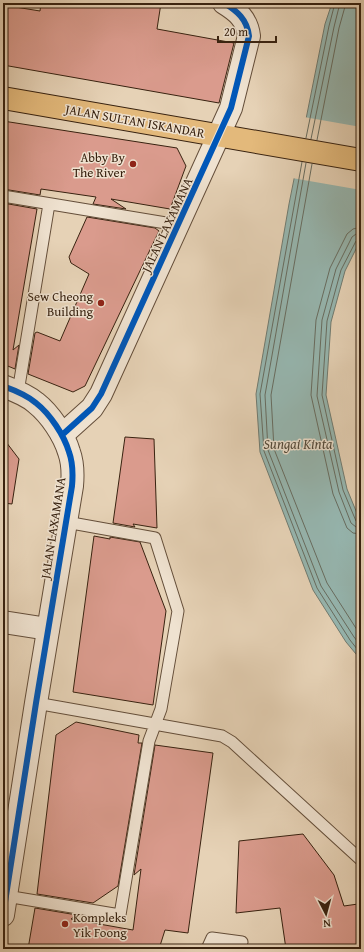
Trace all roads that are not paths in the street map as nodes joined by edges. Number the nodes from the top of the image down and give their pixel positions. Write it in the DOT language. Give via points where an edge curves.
graph roads {
  1 [pos="224,3"];
  2 [pos="3,98"];
  3 [pos="227,138"];
  4 [pos="361,160"];
  5 [pos="3,196"];
  6 [pos="49,204"];
  7 [pos="178,225"];
  8 [pos="10,389"];
  9 [pos="62,435"];
  10 [pos="66,522"];
  11 [pos="3,622"];
  12 [pos="48,629"];
  13 [pos="36,703"];
  14 [pos="155,724"];
  15 [pos="361,860"];
  16 [pos="5,906"];
  17 [pos="208,949"];
  18 [pos="237,949"];
  1 -- 3 [label="street, JALAN LAXAMANA" via="244,19 249,36 231,108"];
  2 -- 3 [label="highway, JALAN SULTAN ISKANDAR"];
  3 -- 4 [label="highway, JALAN SULTAN ISKANDAR"];
  3 -- 7 [label="street, JALAN LAXAMANA"];
  5 -- 6 [label="lane"];
  6 -- 7 [label="lane"];
  6 -- 8 [label="lane"];
  7 -- 9 [label="street, JALAN LAXAMANA" via="101,394 92,408"];
  8 -- 9 [label="street" via="36,402"];
  9 -- 10 [label="street, JALAN LAXAMANA" via="73,471"];
  10 -- 12 [label="street, JALAN LAXAMANA"];
  10 -- 14 [label="lane" via="155,538 178,611 161,709"];
  11 -- 12 [label="street"];
  12 -- 13 [label="street, JALAN LAXAMANA"];
  13 -- 14 [label="lane"];
  13 -- 16 [label="street, JALAN LAXAMANA"];
  14 -- 15 [label="lane" via="222,736 232,742"];
  14 -- 16 [label="lane" via="149,741 120,915"];
  17 -- 18 [label="lane" via="212,938 242,942"];
}
